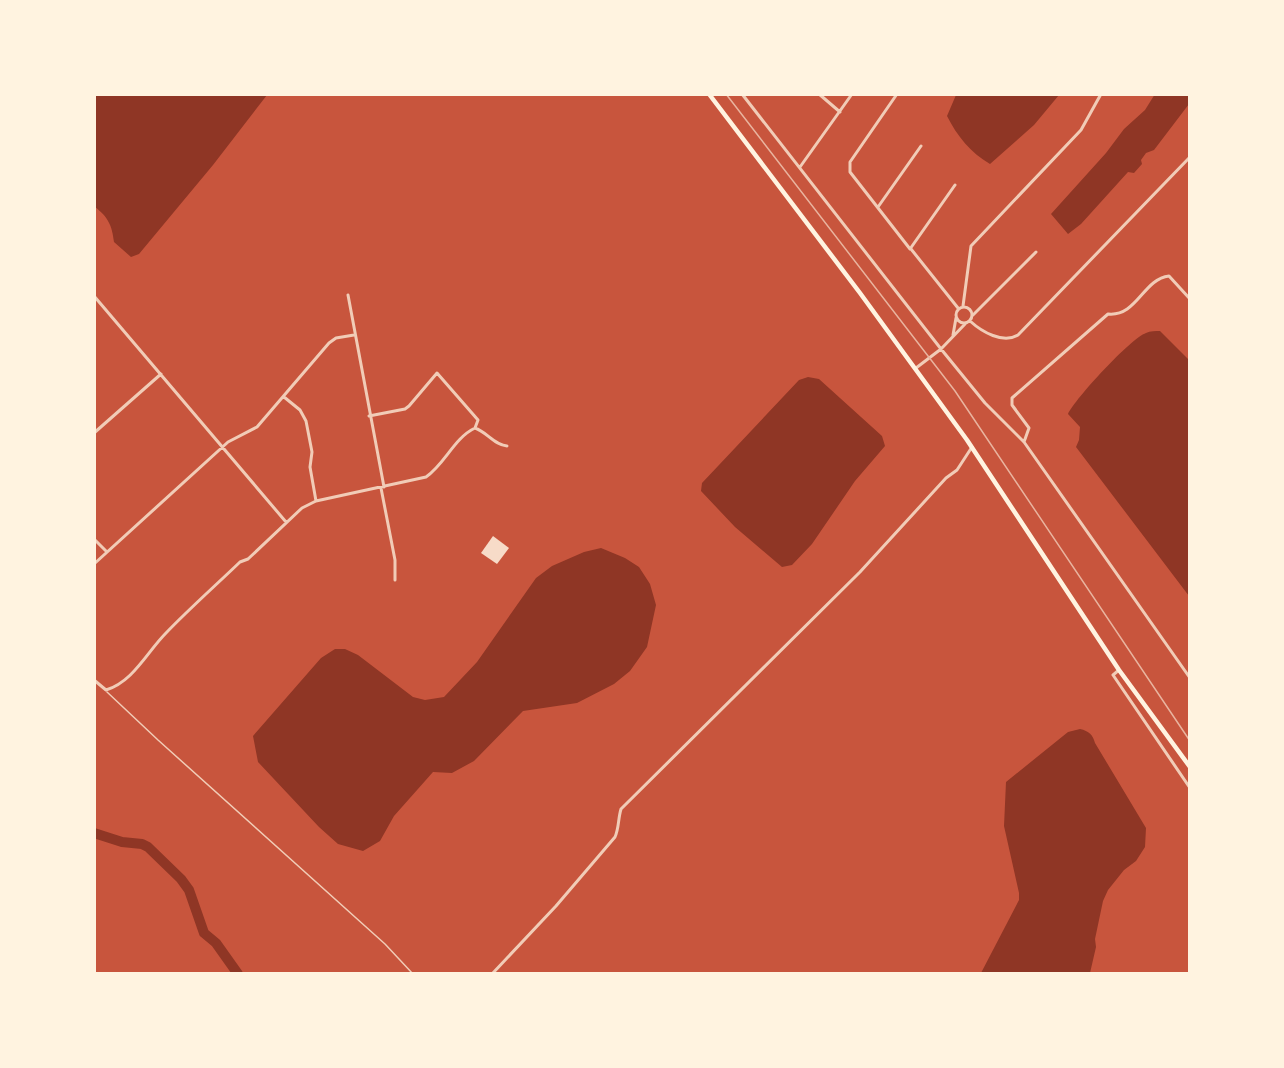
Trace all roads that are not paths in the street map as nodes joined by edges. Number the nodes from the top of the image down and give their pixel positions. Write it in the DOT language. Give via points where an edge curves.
graph roads {
  1 [pos="709,94"];
  2 [pos="742,94"];
  3 [pos="819,94"];
  4 [pos="852,94"];
  5 [pos="897,94"];
  6 [pos="1101,94"];
  7 [pos="840,112"];
  8 [pos="921,146"];
  9 [pos="1190,157"];
  10 [pos="800,167"];
  11 [pos="955,185"];
  12 [pos="878,207"];
  13 [pos="910,249"];
  14 [pos="1036,252"];
  15 [pos="348,294"];
  16 [pos="94,296"];
  17 [pos="1190,299"];
  18 [pos="98,300"];
  19 [pos="94,303"];
  20 [pos="963,306"];
  21 [pos="958,308"];
  22 [pos="973,315"];
  23 [pos="956,318"];
  24 [pos="968,322"];
  25 [pos="354,335"];
  26 [pos="953,336"];
  27 [pos="941,349"];
  28 [pos="916,368"];
  29 [pos="161,374"];
  30 [pos="284,397"];
  31 [pos="369,416"];
  32 [pos="475,428"];
  33 [pos="94,434"];
  34 [pos="1024,442"];
  35 [pos="507,446"];
  36 [pos="972,447"];
  37 [pos="222,448"];
  38 [pos="382,488"];
  39 [pos="316,501"];
  40 [pos="286,522"];
  41 [pos="94,539"];
  42 [pos="107,552"];
  43 [pos="94,564"];
  44 [pos="395,580"];
  45 [pos="1119,670"];
  46 [pos="1190,678"];
  47 [pos="94,680"];
  48 [pos="106,690"];
  49 [pos="1190,767"];
  50 [pos="1190,788"];
  51 [pos="413,974"];
  52 [pos="492,974"];
  1 -- 28 [label="main road"];
  2 -- 10 [label="street"];
  3 -- 7 [label="street"];
  4 -- 7 [label="street"];
  5 -- 12 [label="street" via="849,167"];
  6 -- 20 [label="street" via="1081,130 971,246"];
  7 -- 10 [label="street"];
  8 -- 12 [label="street"];
  9 -- 24 [label="street" via="1018,335 1000,338"];
  10 -- 27 [label="street"];
  11 -- 13 [label="street"];
  12 -- 13 [label="street"];
  13 -- 21 [label="street"];
  14 -- 22 [label="street"];
  15 -- 25 [label="street"];
  16 -- 18 [label="street"];
  17 -- 34 [label="street" via="1169,276 1160,278 1126,312 1108,314 1012,398 1012,405 1029,428"];
  18 -- 19 [label="street"];
  18 -- 29 [label="street"];
  20 -- 21 [label="street"];
  20 -- 22 [label="street"];
  21 -- 23 [label="street"];
  22 -- 24 [label="street"];
  23 -- 24 [label="street" via="961,323"];
  23 -- 26 [label="street"];
  24 -- 26 [label="street"];
  25 -- 30 [label="street" via="329,343"];
  25 -- 31 [label="street"];
  26 -- 27 [label="street"];
  27 -- 28 [label="street"];
  27 -- 34 [label="street" via="985,403"];
  28 -- 36 [label="main road"];
  29 -- 33 [label="street"];
  29 -- 37 [label="street"];
  30 -- 37 [label="street" via="257,427 235,436"];
  30 -- 39 [label="street" via="300,410 306,421"];
  31 -- 32 [label="street" via="405,409 437,373 478,420"];
  31 -- 38 [label="street"];
  32 -- 35 [label="street"];
  32 -- 38 [label="street" via="466,432 426,477"];
  34 -- 46 [label="street"];
  36 -- 45 [label="main road"];
  36 -- 52 [label="street" via="957,470 860,572 621,809 615,837"];
  37 -- 40 [label="street"];
  37 -- 42 [label="street"];
  38 -- 39 [label="street"];
  38 -- 44 [label="street"];
  39 -- 40 [label="street"];
  40 -- 48 [label="street" via="164,634 117,687"];
  41 -- 42 [label="street"];
  42 -- 43 [label="street"];
  45 -- 49 [label="main road"];
  45 -- 50 [label="street" via="1113,675"];
  47 -- 48 [label="street"];
  48 -- 51 [label="lane" via="385,944"];
}
